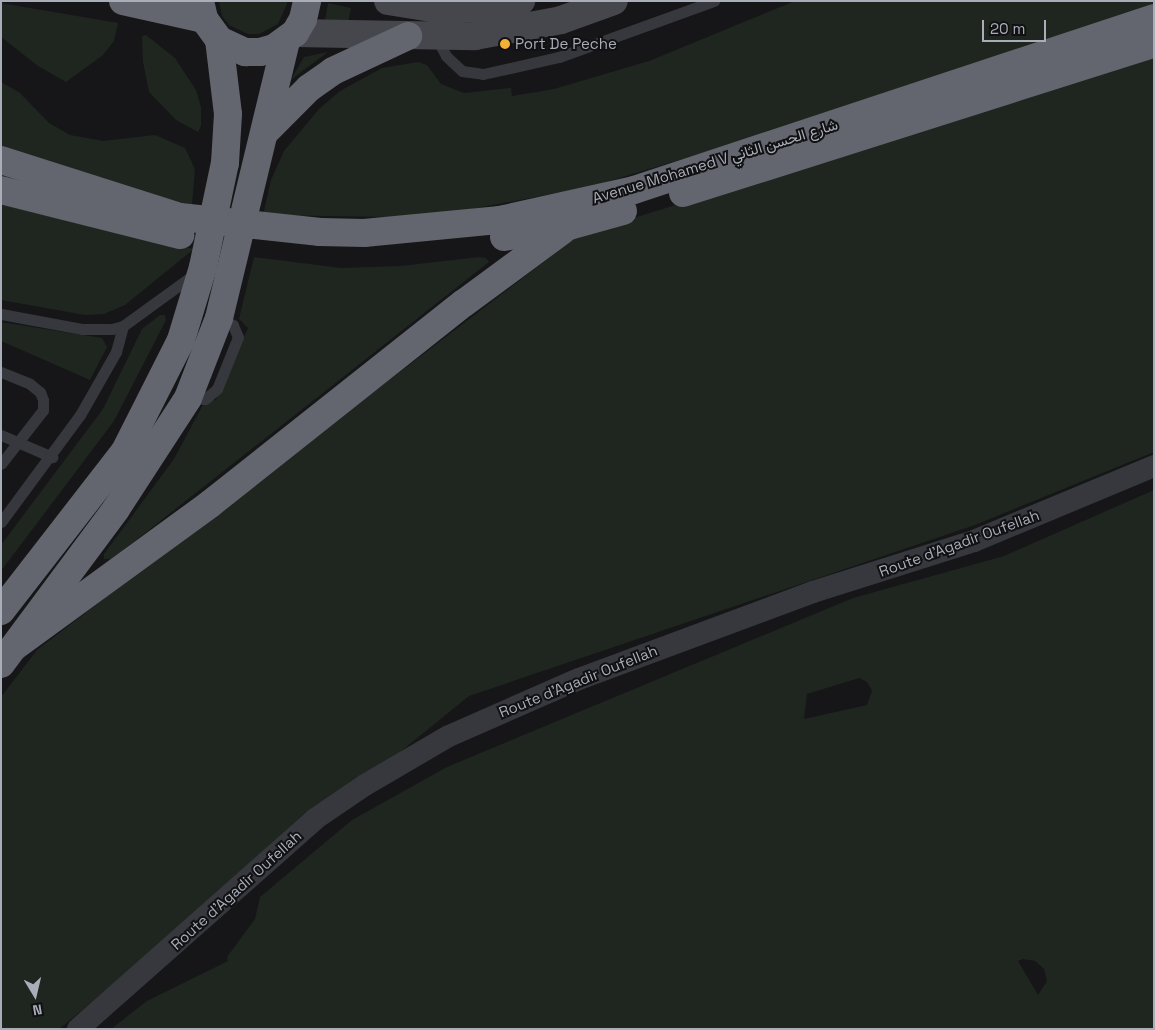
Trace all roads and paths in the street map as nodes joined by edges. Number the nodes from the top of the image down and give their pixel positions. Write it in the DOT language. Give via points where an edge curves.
graph roads {
  1 [pos="123,1"];
  2 [pos="307,1"];
  3 [pos="388,1"];
  4 [pos="521,1"];
  5 [pos="614,1"];
  6 [pos="714,1"];
  7 [pos="1154,18"];
  8 [pos="208,20"];
  9 [pos="408,36"];
  10 [pos="291,37"];
  11 [pos="436,37"];
  12 [pos="1154,44"];
  13 [pos="264,132"];
  14 [pos="1,160"];
  15 [pos="1,190"];
  16 [pos="180,226"];
  17 [pos="568,226"];
  18 [pos="320,241"];
  19 [pos="203,267"];
  20 [pos="1,314"];
  21 [pos="123,326"];
  22 [pos="1,372"];
  23 [pos="1,435"];
  24 [pos="18,442"];
  25 [pos="52,457"];
  26 [pos="1,464"];
  27 [pos="1154,466"];
  28 [pos="1,522"];
  29 [pos="1,611"];
  30 [pos="8,656"];
  31 [pos="78,1029"];
  1 -- 8 [label="highway"];
  2 -- 10 [label="highway" via="303,19"];
  3 -- 4 [label="street" via="431,8 484,8"];
  5 -- 11 [label="street" via="561,20 526,28"];
  6 -- 11 [label="lane" via="559,57 483,74 462,71 446,56"];
  7 -- 18 [label="highway, Avenue Mohamed V شارع الحسن الثاني" via="634,190 500,220 364,233"];
  8 -- 10 [label="highway" via="245,52 260,52"];
  8 -- 19 [label="highway" via="228,114 225,163"];
  9 -- 10 [label="street"];
  9 -- 11 [label="street"];
  9 -- 13 [label="highway" via="333,71 309,88"];
  10 -- 13 [label="highway"];
  12 -- 17 [label="highway, Avenue Mohamed V شارع الحسن الثاني"];
  13 -- 30 [label="highway" via="219,318 188,398 116,509"];
  14 -- 16 [label="highway, Avenue Mohamed V شارع الحسن الثاني"];
  15 -- 16 [label="highway, Avenue Mohamed V شارع الحسن الثاني"];
  16 -- 18 [label="highway, Avenue Mohamed V شارع الحسن الثاني"];
  17 -- 18 [label="highway, Avenue Mohamed V شارع الحسن الثاني" via="435,246"];
  17 -- 30 [label="highway" via="464,303 181,527"];
  19 -- 21 [label="lane"];
  19 -- 29 [label="highway" via="181,340 126,451"];
  20 -- 21 [label="lane" via="98,330"];
  21 -- 25 [label="lane" via="108,366"];
  22 -- 24 [label="lane" via="30,384 40,392 43,400 43,410"];
  23 -- 24 [label="lane"];
  24 -- 25 [label="lane"];
  24 -- 26 [label="lane"];
  25 -- 28 [label="lane"];
  27 -- 31 [label="street, Route d'Agadir Oufellah" via="974,541 814,592 578,679 449,736 365,785 315,819"];
}
